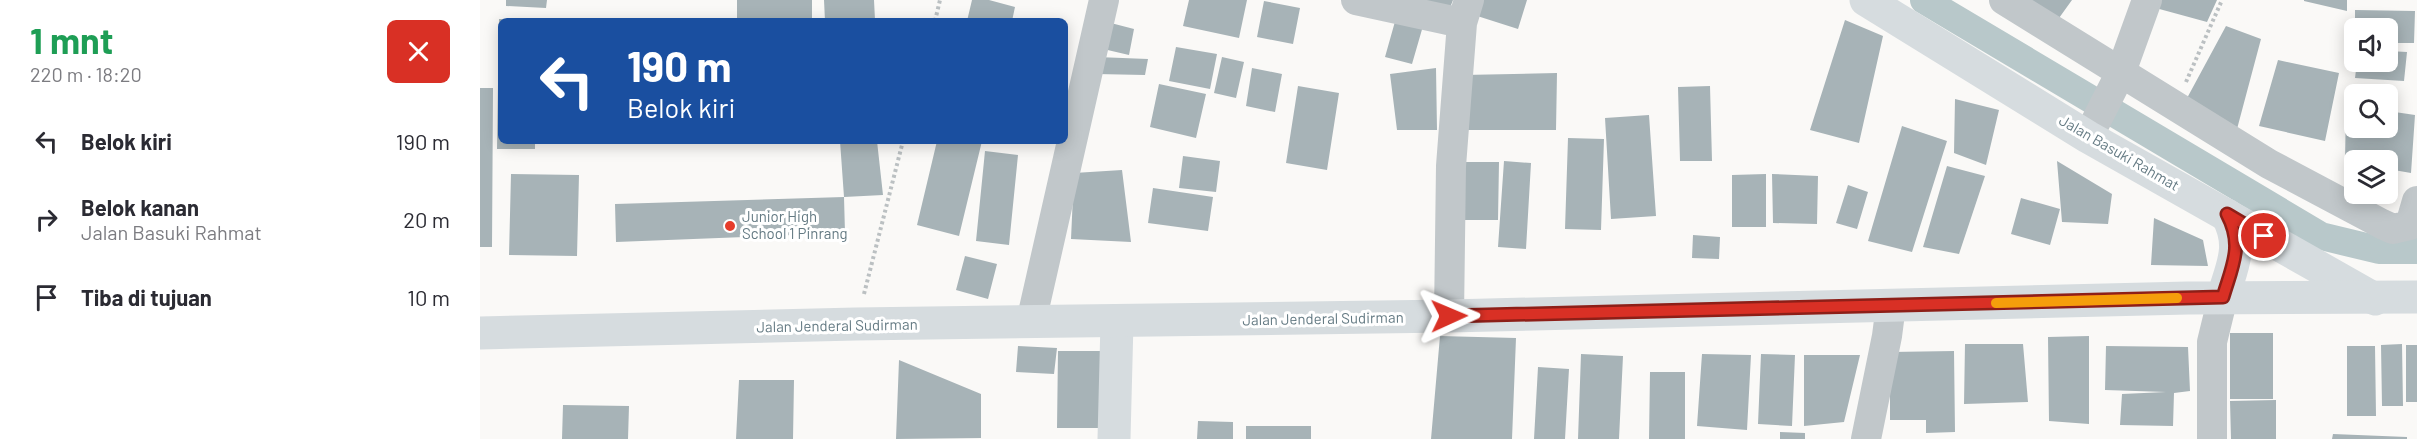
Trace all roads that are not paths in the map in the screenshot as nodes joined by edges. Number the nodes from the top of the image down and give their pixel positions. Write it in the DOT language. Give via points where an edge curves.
graph roads {
  1 [pos="1104,0"];
  2 [pos="1356,0"];
  3 [pos="1866,0"];
  4 [pos="2004,0"];
  5 [pos="2147,0"];
  6 [pos="1466,12"];
  7 [pos="2121,72"];
  8 [pos="2094,127"];
  9 [pos="2417,201"];
  10 [pos="2227,214"];
  11 [pos="2223,297"];
  12 [pos="2417,297"];
  13 [pos="2375,299"];
  14 [pos="1891,306"];
  15 [pos="1449,316"];
  16 [pos="1031,322"];
  17 [pos="1117,322"];
  18 [pos="480,333"];
  19 [pos="1114,439"];
  20 [pos="1866,439"];
  21 [pos="2212,439"];
  1 -- 16 [label="street"];
  2 -- 6 [label="street"];
  3 -- 8 [label="main road, Jalan Basuki Rahmat"];
  4 -- 7 [label="street"];
  5 -- 7 [label="street"];
  6 -- 15 [label="street" via="1451,166"];
  7 -- 8 [label="street"];
  7 -- 9 [label="street" via="2269,164 2393,228 2410,225"];
  8 -- 10 [label="main road, Jalan Basuki Rahmat"];
  10 -- 11 [label="main road" via="2237,239"];
  10 -- 13 [label="main road, Jalan Basuki Rahmat"];
  11 -- 13 [label="main road, Jalan Jenderal Sudirman"];
  11 -- 14 [label="main road, Jalan Jenderal Sudirman"];
  11 -- 21 [label="street" via="2212,342"];
  12 -- 13 [label="main road, Jalan Jenderal Sudirman"];
  14 -- 15 [label="main road, Jalan Jenderal Sudirman"];
  14 -- 20 [label="street"];
  15 -- 17 [label="main road, Jalan Jenderal Sudirman"];
  16 -- 17 [label="main road, Jalan Jenderal Sudirman"];
  16 -- 18 [label="main road, Jalan Jenderal Sudirman"];
  17 -- 19 [label="main road"];
}
